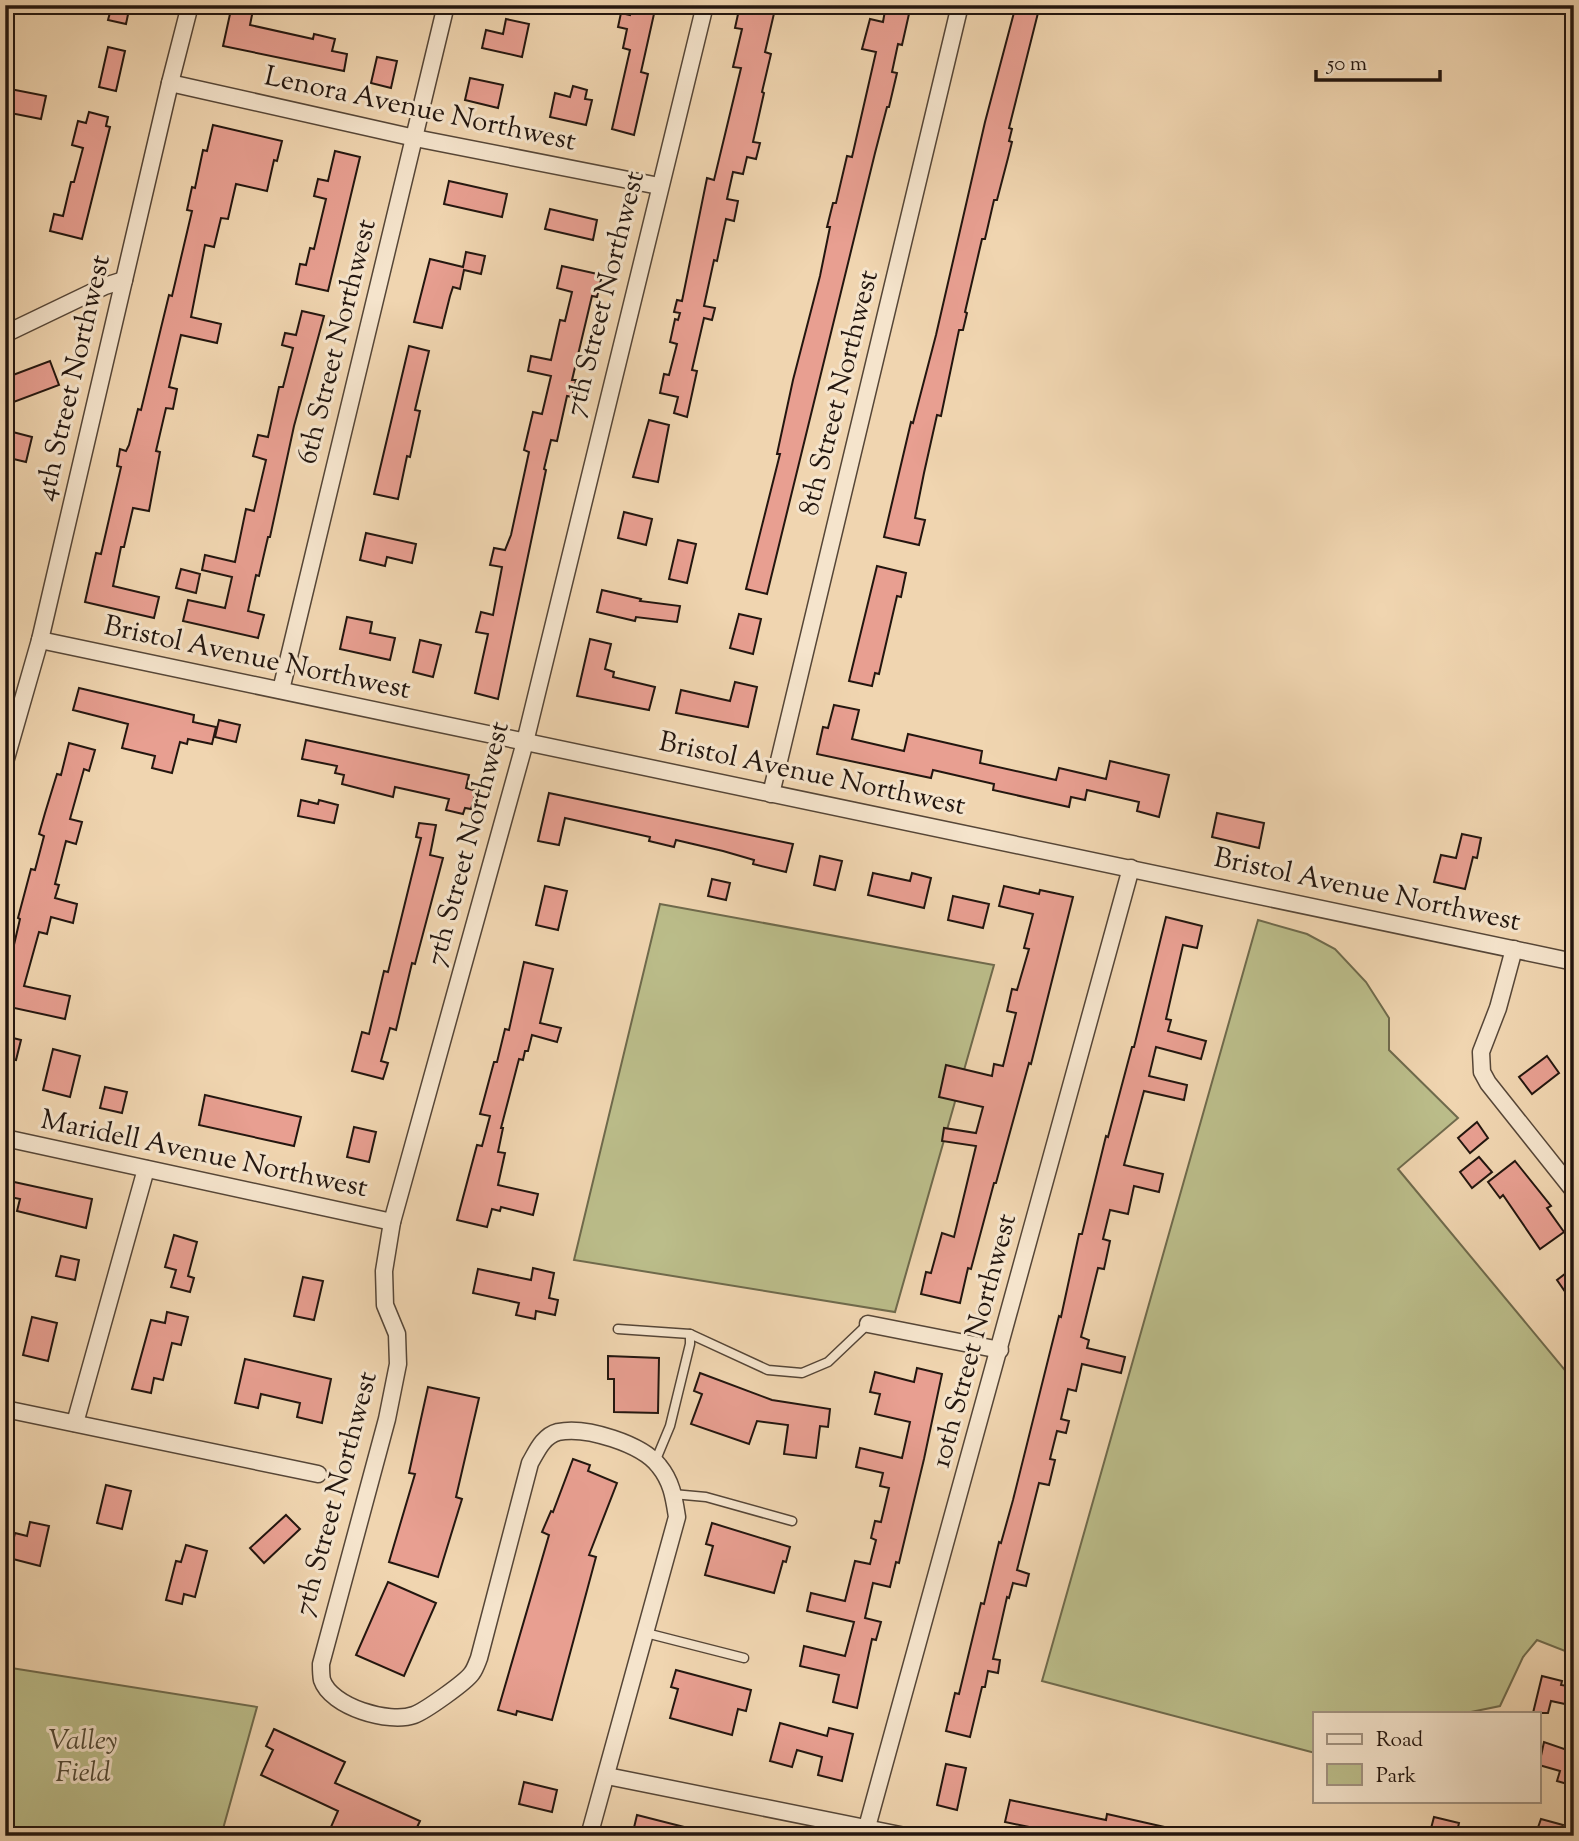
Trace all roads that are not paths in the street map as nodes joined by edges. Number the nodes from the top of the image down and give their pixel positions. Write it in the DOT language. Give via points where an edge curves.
graph roads {
  1 [pos="190,5"];
  2 [pos="446,5"];
  3 [pos="705,5"];
  4 [pos="960,5"];
  5 [pos="170,83"];
  6 [pos="415,138"];
  7 [pos="659,186"];
  8 [pos="124,280"];
  9 [pos="5,334"];
  10 [pos="40,640"];
  11 [pos="281,690"];
  12 [pos="525,742"];
  13 [pos="5,762"];
  14 [pos="771,794"];
  15 [pos="1131,868"];
  16 [pos="1514,949"];
  17 [pos="1574,962"];
  18 [pos="5,1138"];
  19 [pos="146,1169"];
  20 [pos="1574,1191"];
  21 [pos="392,1222"];
  22 [pos="868,1324"];
  23 [pos="618,1329"];
  24 [pos="690,1334"];
  25 [pos="1000,1350"];
  26 [pos="5,1409"];
  27 [pos="75,1423"];
  28 [pos="655,1462"];
  29 [pos="318,1474"];
  30 [pos="673,1494"];
  31 [pos="792,1521"];
  32 [pos="646,1633"];
  33 [pos="744,1657"];
  34 [pos="607,1776"];
  35 [pos="867,1828"];
  36 [pos="589,1836"];
  37 [pos="905,1836"];
  1 -- 5 [label="street, 4th Street Northwest"];
  2 -- 6 [label="street, 6th Street Northwest"];
  3 -- 7 [label="street, 7th Street Northwest"];
  4 -- 14 [label="street, 8th Street Northwest"];
  5 -- 6 [label="street, Lenora Avenue Northwest"];
  5 -- 8 [label="street, 4th Street Northwest"];
  6 -- 7 [label="street, Lenora Avenue Northwest"];
  6 -- 11 [label="street, 6th Street Northwest"];
  7 -- 12 [label="street, 7th Street Northwest"];
  8 -- 9 [label="street"];
  8 -- 10 [label="street, 4th Street Northwest"];
  10 -- 11 [label="street, Bristol Avenue Northwest"];
  10 -- 13 [label="street, 4th Street Northwest"];
  11 -- 12 [label="street, Bristol Avenue Northwest"];
  12 -- 14 [label="street, Bristol Avenue Northwest"];
  12 -- 21 [label="street, 7th Street Northwest"];
  14 -- 15 [label="street, Bristol Avenue Northwest"];
  15 -- 16 [label="street, Bristol Avenue Northwest"];
  15 -- 25 [label="street, 10th Street Northwest"];
  16 -- 17 [label="street, Bristol Avenue Northwest"];
  16 -- 20 [label="street" via="1481,1052 1482,1072"];
  18 -- 19 [label="street, Maridell Avenue Northwest"];
  19 -- 21 [label="street, Maridell Avenue Northwest"];
  19 -- 27 [label="street"];
  21 -- 28 [label="street, 7th Street Northwest" via="384,1271 385,1305 397,1335 398,1364 321,1664 322,1681 331,1692 347,1706 373,1714 413,1715 471,1675 530,1463 542,1441 557,1432 607,1437 636,1447"];
  22 -- 24 [label="lane" via="828,1362 802,1373 768,1370"];
  22 -- 25 [label="street"];
  23 -- 24 [label="lane"];
  24 -- 28 [label="lane" via="675,1408"];
  25 -- 35 [label="street, 10th Street Northwest"];
  26 -- 27 [label="street"];
  27 -- 29 [label="street"];
  28 -- 30 [label="street"];
  30 -- 31 [label="lane" via="706,1497"];
  30 -- 32 [label="street" via="677,1517"];
  32 -- 33 [label="lane"];
  32 -- 34 [label="street"];
  34 -- 35 [label="street"];
  34 -- 36 [label="street"];
  35 -- 37 [label="street"];
}
